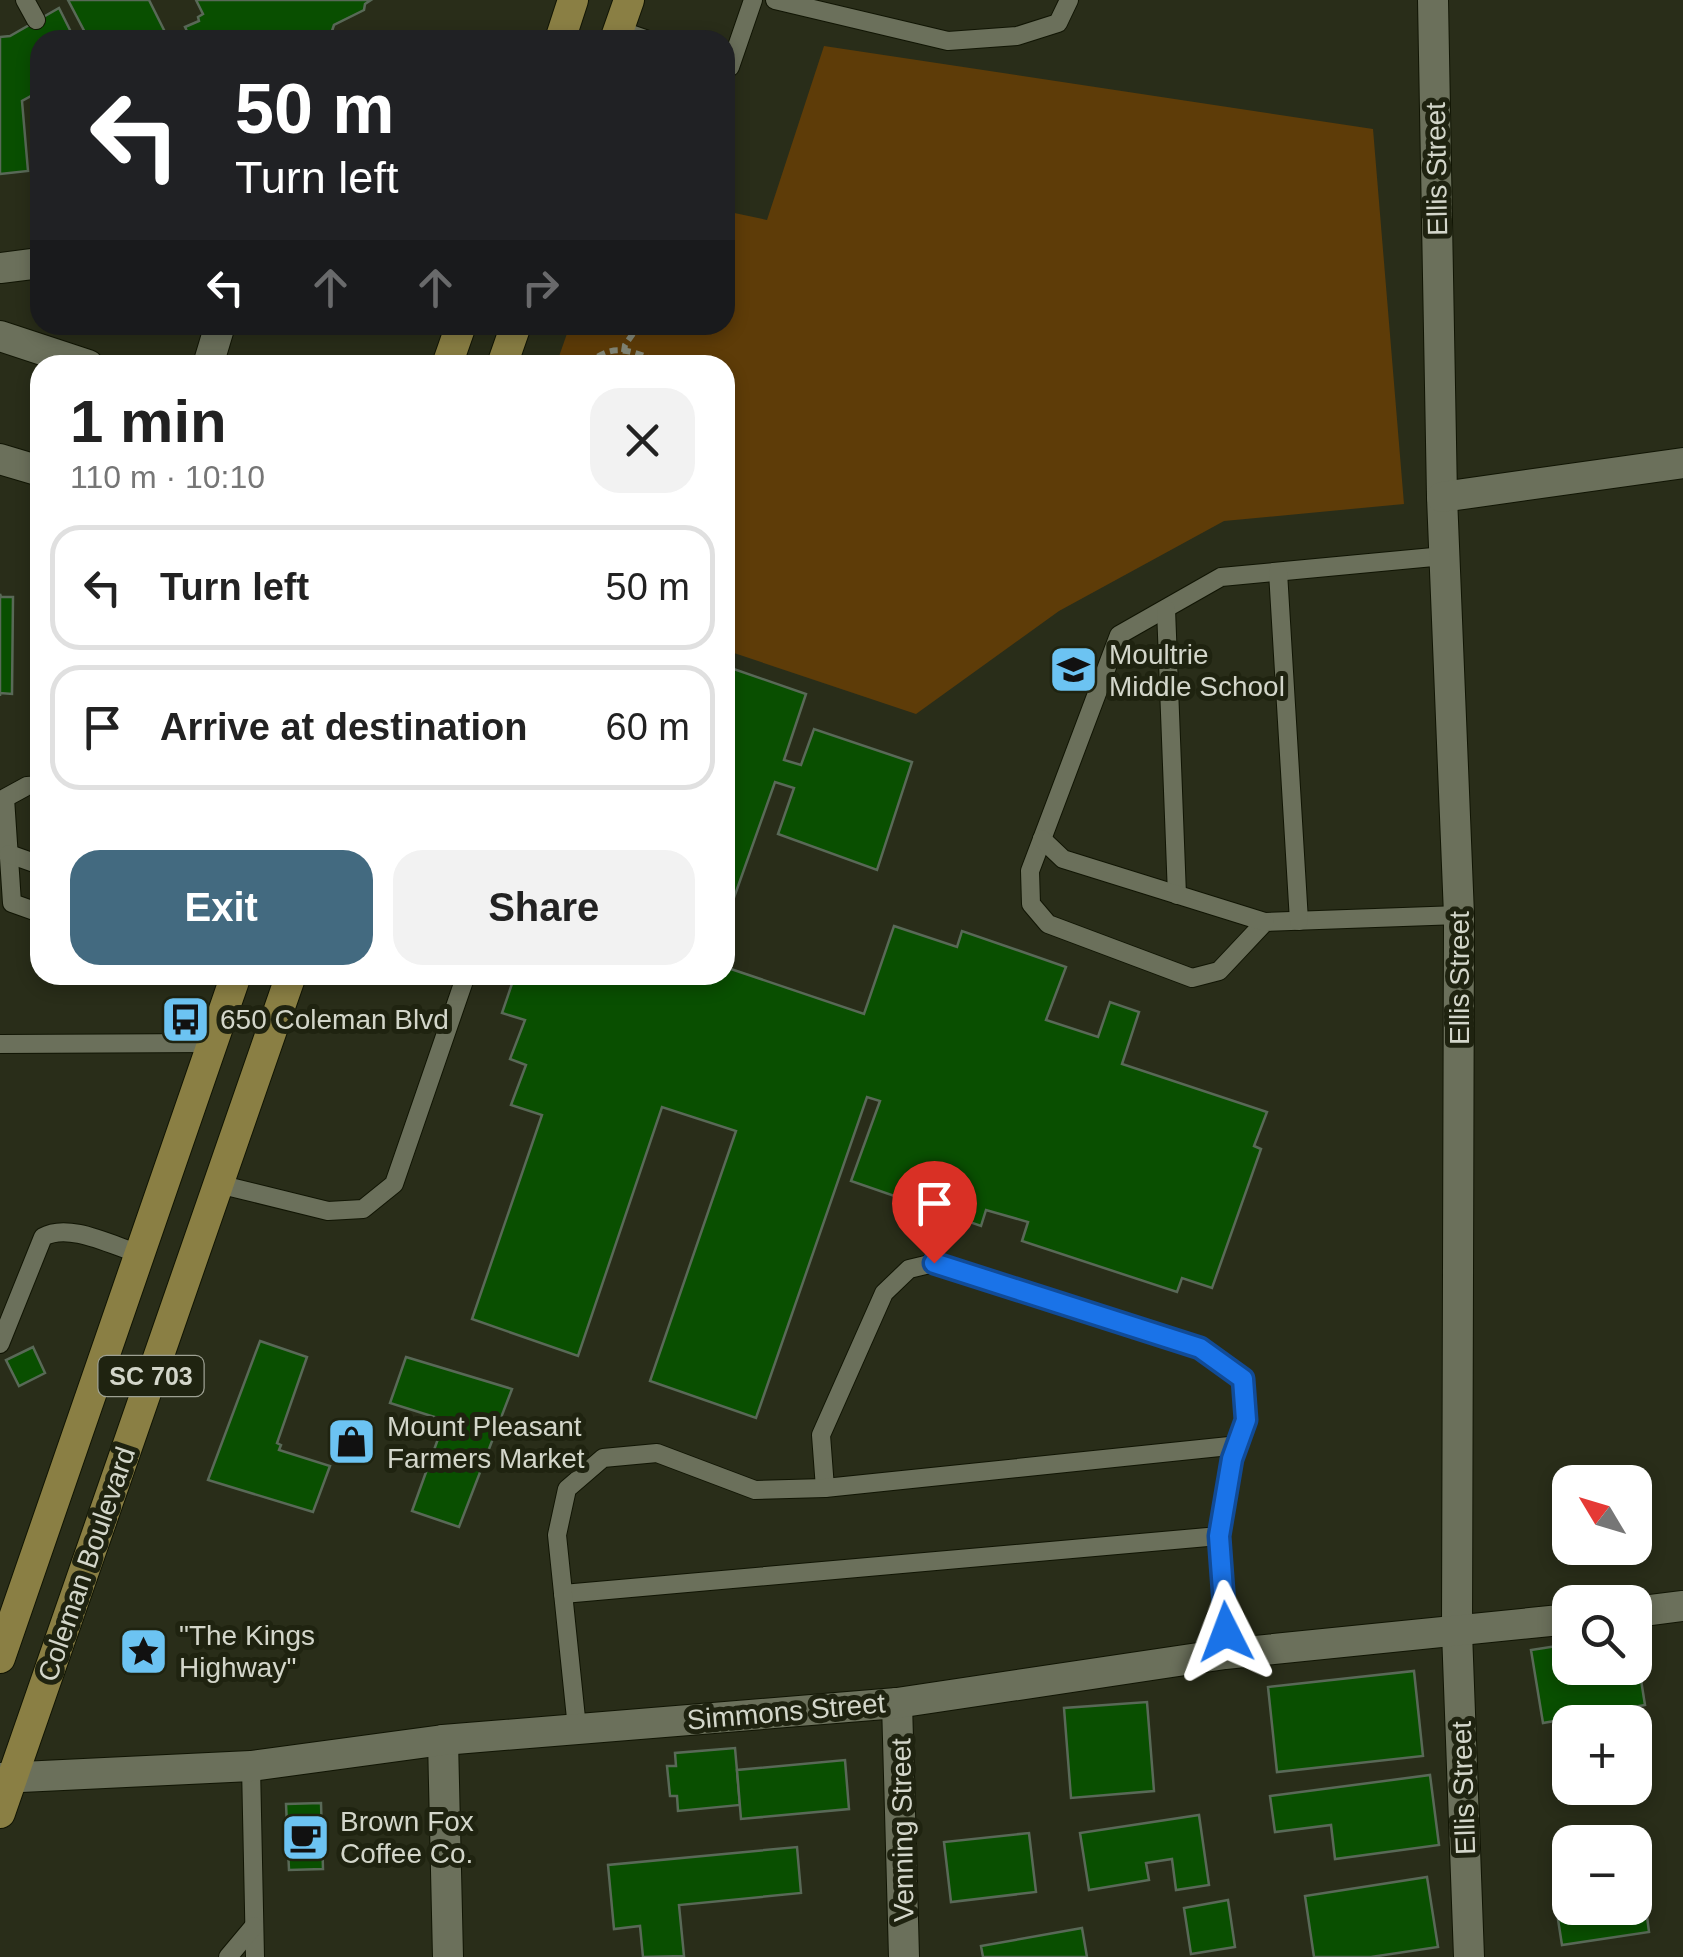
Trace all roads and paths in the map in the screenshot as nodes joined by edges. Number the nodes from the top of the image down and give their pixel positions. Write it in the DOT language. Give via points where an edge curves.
graph roads {
  1 [pos="25,0"];
  2 [pos="574,0"];
  3 [pos="629,0"];
  4 [pos="752,0"];
  5 [pos="776,0"];
  6 [pos="1069,0"];
  7 [pos="1433,0"];
  8 [pos="36,20"];
  9 [pos="564,30"];
  10 [pos="619,30"];
  11 [pos="735,52"];
  12 [pos="30,264"];
  13 [pos="0,268"];
  14 [pos="632,335"];
  15 [pos="0,336"];
  16 [pos="624,348"];
  17 [pos="58,355"];
  18 [pos="602,355"];
  19 [pos="623,355"];
  20 [pos="641,355"];
  21 [pos="0,459"];
  22 [pos="1683,463"];
  23 [pos="30,468"];
  24 [pos="1442,496"];
  25 [pos="1444,556"];
  26 [pos="1278,572"];
  27 [pos="1166,609"];
  28 [pos="30,789"];
  29 [pos="1042,839"];
  30 [pos="9,854"];
  31 [pos="30,861"];
  32 [pos="1177,895"];
  33 [pos="30,910"];
  34 [pos="1460,915"];
  35 [pos="1266,922"];
  36 [pos="1300,922"];
  37 [pos="233,985"];
  38 [pos="288,985"];
  39 [pos="463,985"];
  40 [pos="213,1043"];
  41 [pos="0,1044"];
  42 [pos="218,1184"];
  43 [pos="140,1254"];
  44 [pos="0,1344"];
  45 [pos="1239,1445"];
  46 [pos="825,1488"];
  47 [pos="1219,1536"];
  48 [pos="11,1589"];
  49 [pos="563,1594"];
  50 [pos="1683,1606"];
  51 [pos="1652,1610"];
  52 [pos="1552,1621"];
  53 [pos="1457,1632"];
  54 [pos="1225,1654"];
  55 [pos="0,1658"];
  56 [pos="898,1702"];
  57 [pos="577,1728"];
  58 [pos="443,1740"];
  59 [pos="250,1766"];
  60 [pos="6,1778"];
  61 [pos="0,1813"];
  62 [pos="254,1926"];
  63 [pos="228,1957"];
  64 [pos="254,1957"];
  65 [pos="448,1957"];
  66 [pos="904,1957"];
  67 [pos="1469,1957"];
  1 -- 8 [label="lane"];
  2 -- 9 [label="main road"];
  3 -- 10 [label="main road"];
  4 -- 11 [label="lane"];
  5 -- 6 [label="lane" via="948,41 1017,36 1058,24"];
  7 -- 24 [label="street, Ellis Street"];
  12 -- 13 [label="street"];
  14 -- 16 [label="path"];
  15 -- 17 [label="street"];
  16 -- 18 [label="path"];
  16 -- 19 [label="path"];
  16 -- 20 [label="path"];
  21 -- 23 [label="street"];
  22 -- 24 [label="street"];
  24 -- 25 [label="street, Ellis Street"];
  25 -- 26 [label="lane"];
  25 -- 34 [label="street, Ellis Street"];
  26 -- 27 [label="lane" via="1221,577"];
  26 -- 36 [label="lane"];
  27 -- 29 [label="lane" via="1118,635"];
  27 -- 32 [label="lane"];
  28 -- 30 [label="lane" via="5,798"];
  29 -- 32 [label="lane" via="1063,859"];
  29 -- 35 [label="lane" via="1030,871 1031,904 1048,924 1192,978 1219,971"];
  30 -- 31 [label="lane"];
  30 -- 33 [label="lane" via="12,904"];
  32 -- 35 [label="lane"];
  34 -- 36 [label="lane"];
  34 -- 53 [label="street, Ellis Street"];
  35 -- 36 [label="lane"];
  37 -- 40 [label="main road, Coleman Boulevard / SC 703"];
  38 -- 42 [label="main road, Coleman Boulevard / SC 703"];
  39 -- 42 [label="lane" via="394,1184 363,1209 328,1210"];
  40 -- 41 [label="lane"];
  40 -- 43 [label="main road, Coleman Boulevard / SC 703"];
  42 -- 60 [label="main road, Coleman Boulevard / SC 703"];
  43 -- 44 [label="lane" via="70,1232 43,1237"];
  43 -- 48 [label="main road, Coleman Boulevard / SC 703"];
  45 -- 46 [label="lane"];
  45 -- 46 [label="lane" via="1246,1420 1243,1379 1200,1348 934,1263 909,1269 884,1293 821,1435"];
  45 -- 47 [label="lane"];
  46 -- 49 [label="lane" via="755,1490 657,1454 603,1458 567,1489 556,1534"];
  47 -- 49 [label="lane"];
  47 -- 54 [label="lane"];
  48 -- 55 [label="main road, Coleman Boulevard / SC 703"];
  49 -- 57 [label="lane"];
  50 -- 51 [label="street"];
  52 -- 53 [label="street, Simmons Street"];
  53 -- 54 [label="street, Simmons Street"];
  53 -- 67 [label="street, Ellis Street"];
  54 -- 56 [label="street, Simmons Street"];
  56 -- 57 [label="street, Simmons Street"];
  56 -- 66 [label="street, Venning Street"];
  57 -- 58 [label="street, Simmons Street"];
  58 -- 59 [label="street, Simmons Street"];
  58 -- 65 [label="street"];
  59 -- 60 [label="street, Simmons Street"];
  59 -- 62 [label="lane"];
  60 -- 61 [label="main road, Coleman Boulevard / SC 703"];
  62 -- 63 [label="lane"];
  62 -- 64 [label="lane"];
}
